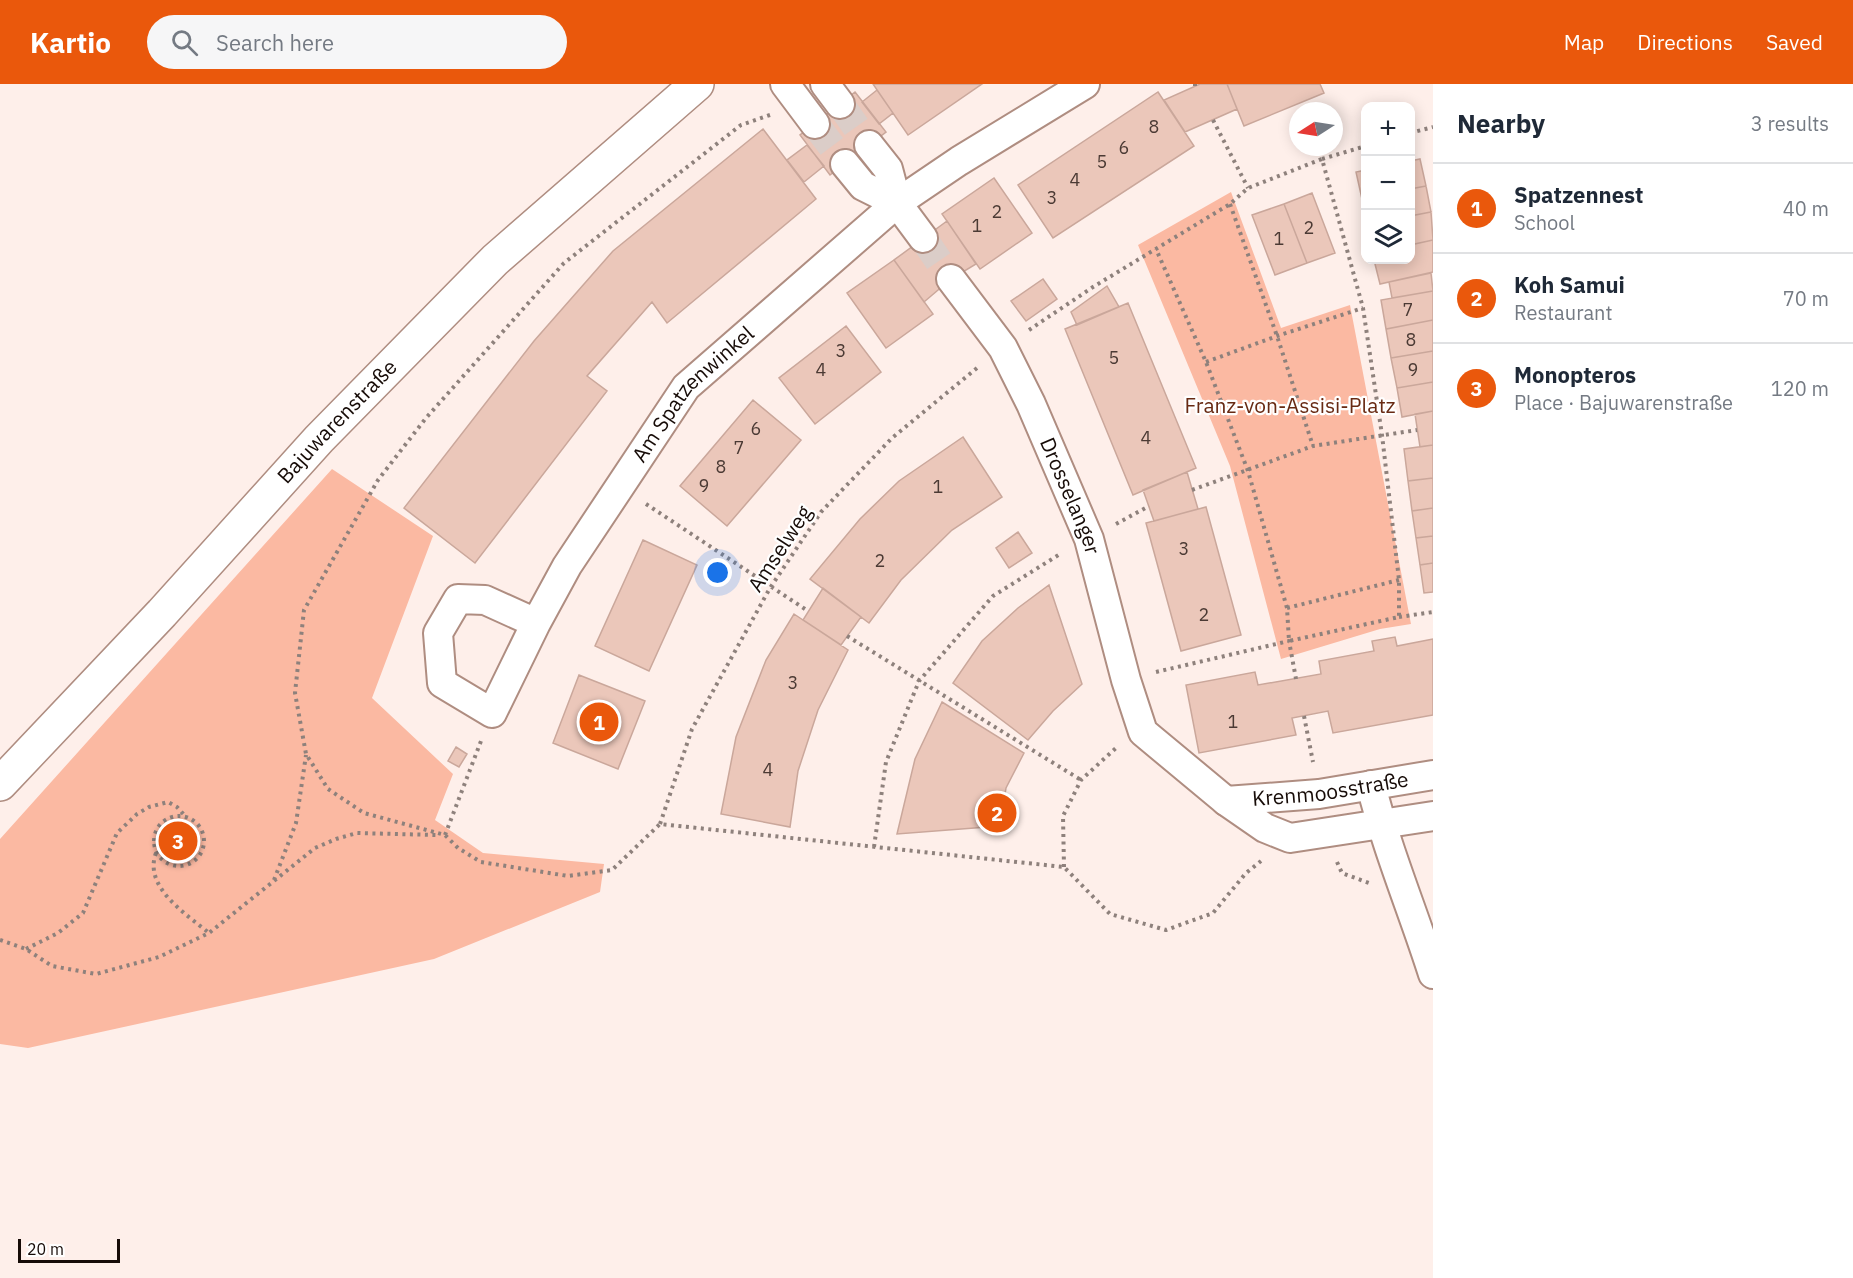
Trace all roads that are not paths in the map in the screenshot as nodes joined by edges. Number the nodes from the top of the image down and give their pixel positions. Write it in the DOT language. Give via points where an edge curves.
graph roads {
  1 [pos="697,84"];
  2 [pos="1085,84"];
  3 [pos="869,145"];
  4 [pos="845,164"];
  5 [pos="897,203"];
  6 [pos="923,238"];
  7 [pos="951,279"];
  8 [pos="536,623"];
  9 [pos="1143,732"];
  10 [pos="1433,775"];
  11 [pos="0,784"];
  12 [pos="1371,785"];
  13 [pos="1226,801"];
  14 [pos="1433,816"];
  15 [pos="1381,825"];
  16 [pos="1433,975"];
  1 -- 11 [label="main road, Bajuwarenstraße" via="495,260 318,440"];
  2 -- 5 [label="street, Am Spatzenwinkel"];
  3 -- 5 [label="street" via="888,169"];
  4 -- 5 [label="street" via="863,186"];
  5 -- 6 [label="street"];
  5 -- 8 [label="street, Am Spatzenwinkel" via="686,387 567,566"];
  7 -- 9 [label="street, Drosselanger" via="1003,348 1089,539"];
  8 -- 8 [label="street, Am Spatzenwinkel" via="492,713 442,682 438,633 458,599 485,600"];
  9 -- 13 [label="street, Krenmoosstraße"];
  10 -- 12 [label="street, Krenmoosstraße"];
  12 -- 13 [label="street, Krenmoosstraße" via="1319,794"];
  12 -- 15 [label="street"];
  13 -- 15 [label="street, Krenmoosstraße" via="1265,828 1290,838"];
  14 -- 15 [label="street, Krenmoosstraße"];
  15 -- 16 [label="street"];
}
